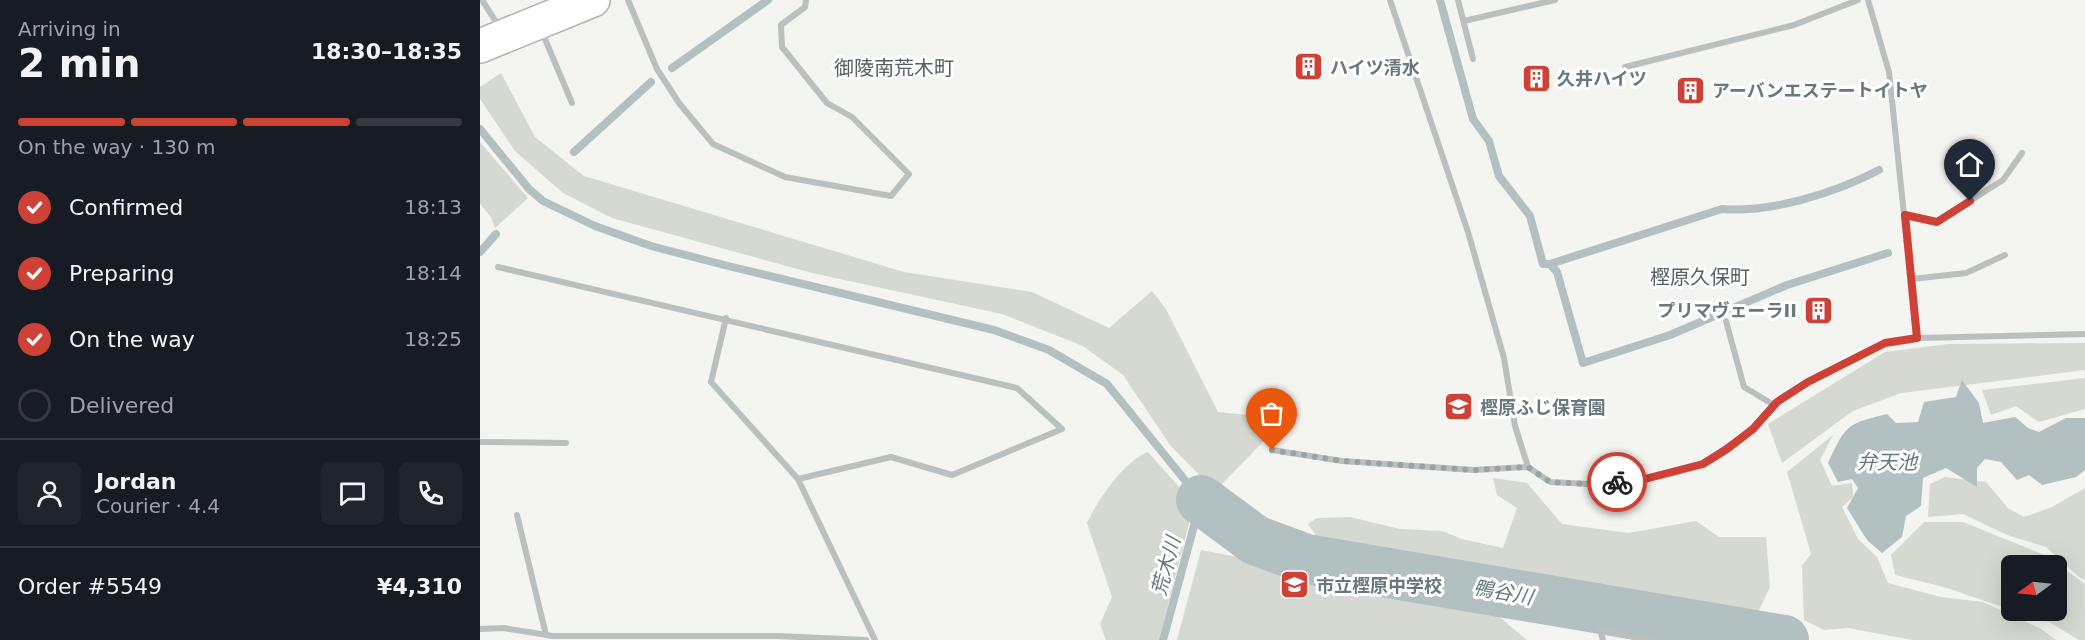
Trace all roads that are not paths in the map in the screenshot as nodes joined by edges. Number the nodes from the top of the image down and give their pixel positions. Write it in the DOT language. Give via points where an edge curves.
graph roads {
  1 [pos="482,0"];
  2 [pos="593,0"];
  3 [pos="628,0"];
  4 [pos="806,0"];
  5 [pos="1390,0"];
  6 [pos="1458,0"];
  7 [pos="1555,0"];
  8 [pos="1857,0"];
  9 [pos="1868,0"];
  10 [pos="1464,21"];
  11 [pos="538,24"];
  12 [pos="493,41"];
  13 [pos="1473,59"];
  14 [pos="1625,67"];
  15 [pos="572,103"];
  16 [pos="2022,153"];
  17 [pos="1905,215"];
  18 [pos="2005,255"];
  19 [pos="498,267"];
  20 [pos="1912,279"];
  21 [pos="726,318"];
  22 [pos="1726,321"];
  23 [pos="2085,334"];
  24 [pos="1917,338"];
  25 [pos="1774,405"];
  26 [pos="480,442"];
  27 [pos="566,443"];
  28 [pos="1272,450"];
  29 [pos="1528,467"];
  30 [pos="798,479"];
  31 [pos="517,515"];
  32 [pos="480,629"];
  33 [pos="551,637"];
  34 [pos="777,638"];
  35 [pos="866,640"];
  36 [pos="875,640"];
  37 [pos="1603,640"];
  38 [pos="1650,640"];
  1 -- 12 [label="street"];
  2 -- 11 [label="main road"];
  3 -- 4 [label="street" via="657,69 713,144 785,177 891,196 909,174 852,117 828,103 782,46 781,25 805,7"];
  5 -- 29 [label="street" via="1468,232 1504,358 1515,426"];
  6 -- 10 [label="street"];
  7 -- 10 [label="street"];
  8 -- 14 [label="street" via="1794,25"];
  9 -- 17 [label="street" via="1889,72"];
  10 -- 13 [label="street"];
  11 -- 12 [label="main road"];
  11 -- 15 [label="street"];
  16 -- 17 [label="street" via="2003,180 1937,222"];
  17 -- 20 [label="street"];
  18 -- 20 [label="street" via="1966,273"];
  19 -- 21 [label="street"];
  20 -- 24 [label="street"];
  21 -- 30 [label="street" via="711,382"];
  21 -- 30 [label="street" via="1017,388 1062,429 952,475 891,457"];
  22 -- 25 [label="street" via="1744,387"];
  23 -- 24 [label="street"];
  24 -- 25 [label="street" via="1885,343 1808,382"];
  25 -- 29 [label="street" via="1753,429 1703,464 1641,480 1550,482"];
  26 -- 27 [label="street"];
  28 -- 29 [label="street" via="1342,461 1474,470"];
  30 -- 36 [label="street"];
  31 -- 33 [label="street"];
  32 -- 33 [label="street" via="503,628"];
  33 -- 34 [label="street"];
  34 -- 35 [label="street"];
  37 -- 38 [label="street" via="1600,630"];
}
